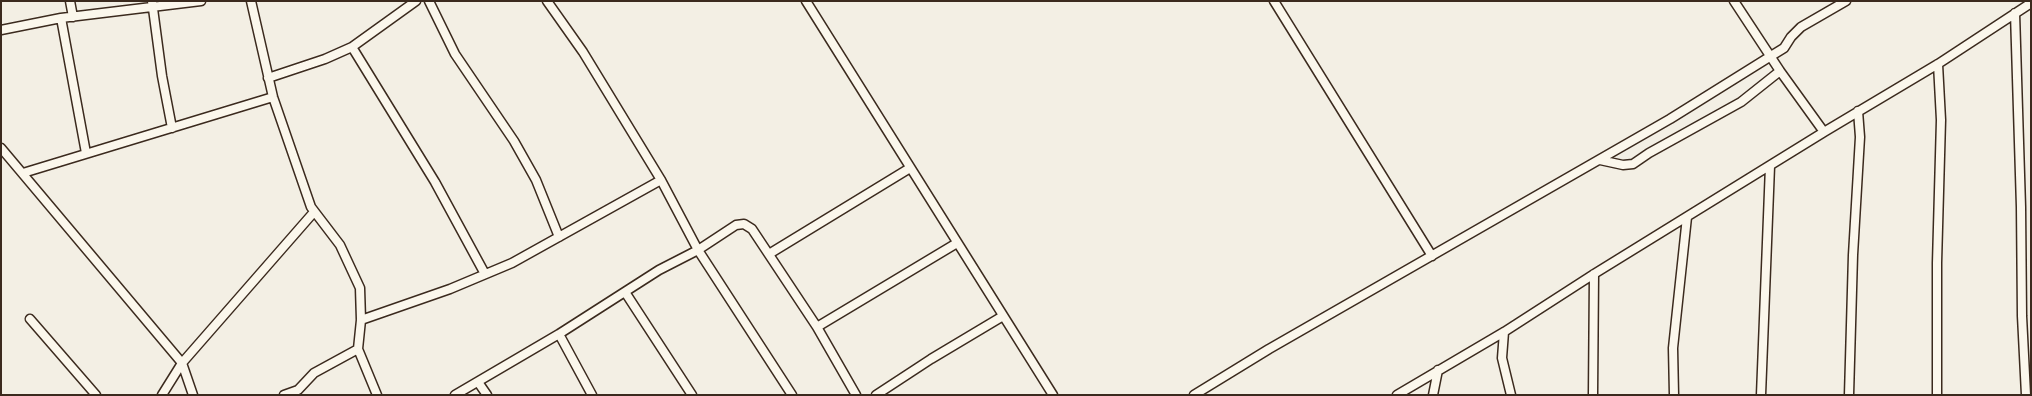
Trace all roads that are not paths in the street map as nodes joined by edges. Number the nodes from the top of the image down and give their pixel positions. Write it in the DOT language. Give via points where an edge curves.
graph roads {
  1 [pos="70,1"];
  2 [pos="200,1"];
  3 [pos="251,1"];
  4 [pos="416,1"];
  5 [pos="430,1"];
  6 [pos="547,1"];
  7 [pos="806,1"];
  8 [pos="1274,1"];
  9 [pos="1734,1"];
  10 [pos="1844,1"];
  11 [pos="2031,3"];
  12 [pos="152,5"];
  13 [pos="2015,13"];
  14 [pos="74,17"];
  15 [pos="61,18"];
  16 [pos="1,30"];
  17 [pos="352,47"];
  18 [pos="1771,56"];
  19 [pos="1938,64"];
  20 [pos="1780,71"];
  21 [pos="268,78"];
  22 [pos="273,97"];
  23 [pos="1858,111"];
  24 [pos="172,128"];
  25 [pos="1824,132"];
  26 [pos="1,148"];
  27 [pos="86,153"];
  28 [pos="1600,160"];
  29 [pos="1770,166"];
  30 [pos="910,168"];
  31 [pos="22,173"];
  32 [pos="661,180"];
  33 [pos="314,212"];
  34 [pos="1687,217"];
  35 [pos="559,236"];
  36 [pos="957,243"];
  37 [pos="698,250"];
  38 [pos="769,254"];
  39 [pos="1432,256"];
  40 [pos="485,274"];
  41 [pos="1594,274"];
  42 [pos="625,292"];
  43 [pos="1003,316"];
  44 [pos="30,319"];
  45 [pos="361,320"];
  46 [pos="818,327"];
  47 [pos="1504,332"];
  48 [pos="559,334"];
  49 [pos="358,349"];
  50 [pos="182,363"];
  51 [pos="1438,370"];
  52 [pos="478,382"];
  53 [pos="96,395"];
  54 [pos="162,395"];
  55 [pos="193,395"];
  56 [pos="284,395"];
  57 [pos="377,395"];
  58 [pos="455,395"];
  59 [pos="487,395"];
  60 [pos="592,395"];
  61 [pos="692,395"];
  62 [pos="792,395"];
  63 [pos="856,395"];
  64 [pos="876,395"];
  65 [pos="1053,395"];
  66 [pos="1194,395"];
  67 [pos="1397,395"];
  68 [pos="1433,395"];
  69 [pos="1511,395"];
  70 [pos="1593,395"];
  71 [pos="1674,395"];
  72 [pos="1761,395"];
  73 [pos="1849,395"];
  74 [pos="1937,395"];
  75 [pos="2026,395"];
  1 -- 14 [label="street"];
  2 -- 12 [label="street"];
  3 -- 21 [label="street"];
  4 -- 17 [label="street"];
  5 -- 35 [label="street" via="455,54 514,141 536,180"];
  6 -- 32 [label="street" via="583,52"];
  7 -- 30 [label="street"];
  8 -- 39 [label="street"];
  9 -- 18 [label="street"];
  10 -- 18 [label="street" via="1801,27 1784,48"];
  11 -- 13 [label="street"];
  12 -- 14 [label="street"];
  12 -- 24 [label="street"];
  13 -- 19 [label="street"];
  13 -- 75 [label="street"];
  14 -- 15 [label="street"];
  15 -- 16 [label="street"];
  15 -- 27 [label="street"];
  17 -- 21 [label="street"];
  17 -- 40 [label="street" via="435,182"];
  18 -- 20 [label="street"];
  18 -- 28 [label="street"];
  19 -- 23 [label="street"];
  19 -- 74 [label="street" via="1941,120"];
  20 -- 25 [label="street"];
  20 -- 28 [label="street" via="1741,102 1633,164 1623,165"];
  21 -- 22 [label="street"];
  22 -- 24 [label="street"];
  22 -- 33 [label="street"];
  23 -- 25 [label="street"];
  23 -- 73 [label="street" via="1860,137"];
  24 -- 27 [label="street"];
  25 -- 29 [label="street"];
  26 -- 31 [label="street"];
  27 -- 31 [label="street"];
  28 -- 39 [label="street"];
  29 -- 34 [label="street"];
  29 -- 72 [label="street"];
  30 -- 36 [label="street"];
  30 -- 38 [label="street"];
  31 -- 50 [label="street"];
  32 -- 35 [label="street"];
  32 -- 37 [label="street"];
  33 -- 45 [label="street" via="340,245 360,288"];
  33 -- 50 [label="street"];
  34 -- 41 [label="street"];
  34 -- 71 [label="street" via="1672,348"];
  35 -- 40 [label="street" via="512,263"];
  36 -- 43 [label="street"];
  36 -- 46 [label="street"];
  37 -- 38 [label="street" via="736,225 744,224 752,229"];
  37 -- 42 [label="street" via="659,270"];
  37 -- 62 [label="street"];
  38 -- 46 [label="street"];
  39 -- 66 [label="street"];
  40 -- 45 [label="street"];
  41 -- 47 [label="street"];
  41 -- 70 [label="street"];
  42 -- 48 [label="street"];
  42 -- 61 [label="street"];
  43 -- 64 [label="street"];
  43 -- 65 [label="street"];
  44 -- 53 [label="street"];
  45 -- 49 [label="street"];
  46 -- 63 [label="street"];
  47 -- 51 [label="street"];
  47 -- 69 [label="street" via="1502,358"];
  48 -- 52 [label="street"];
  48 -- 60 [label="street"];
  49 -- 56 [label="street" via="314,373 298,390"];
  49 -- 57 [label="street"];
  50 -- 54 [label="street"];
  50 -- 55 [label="street"];
  51 -- 67 [label="street"];
  51 -- 68 [label="street"];
  52 -- 58 [label="street"];
  52 -- 59 [label="street"];
}
